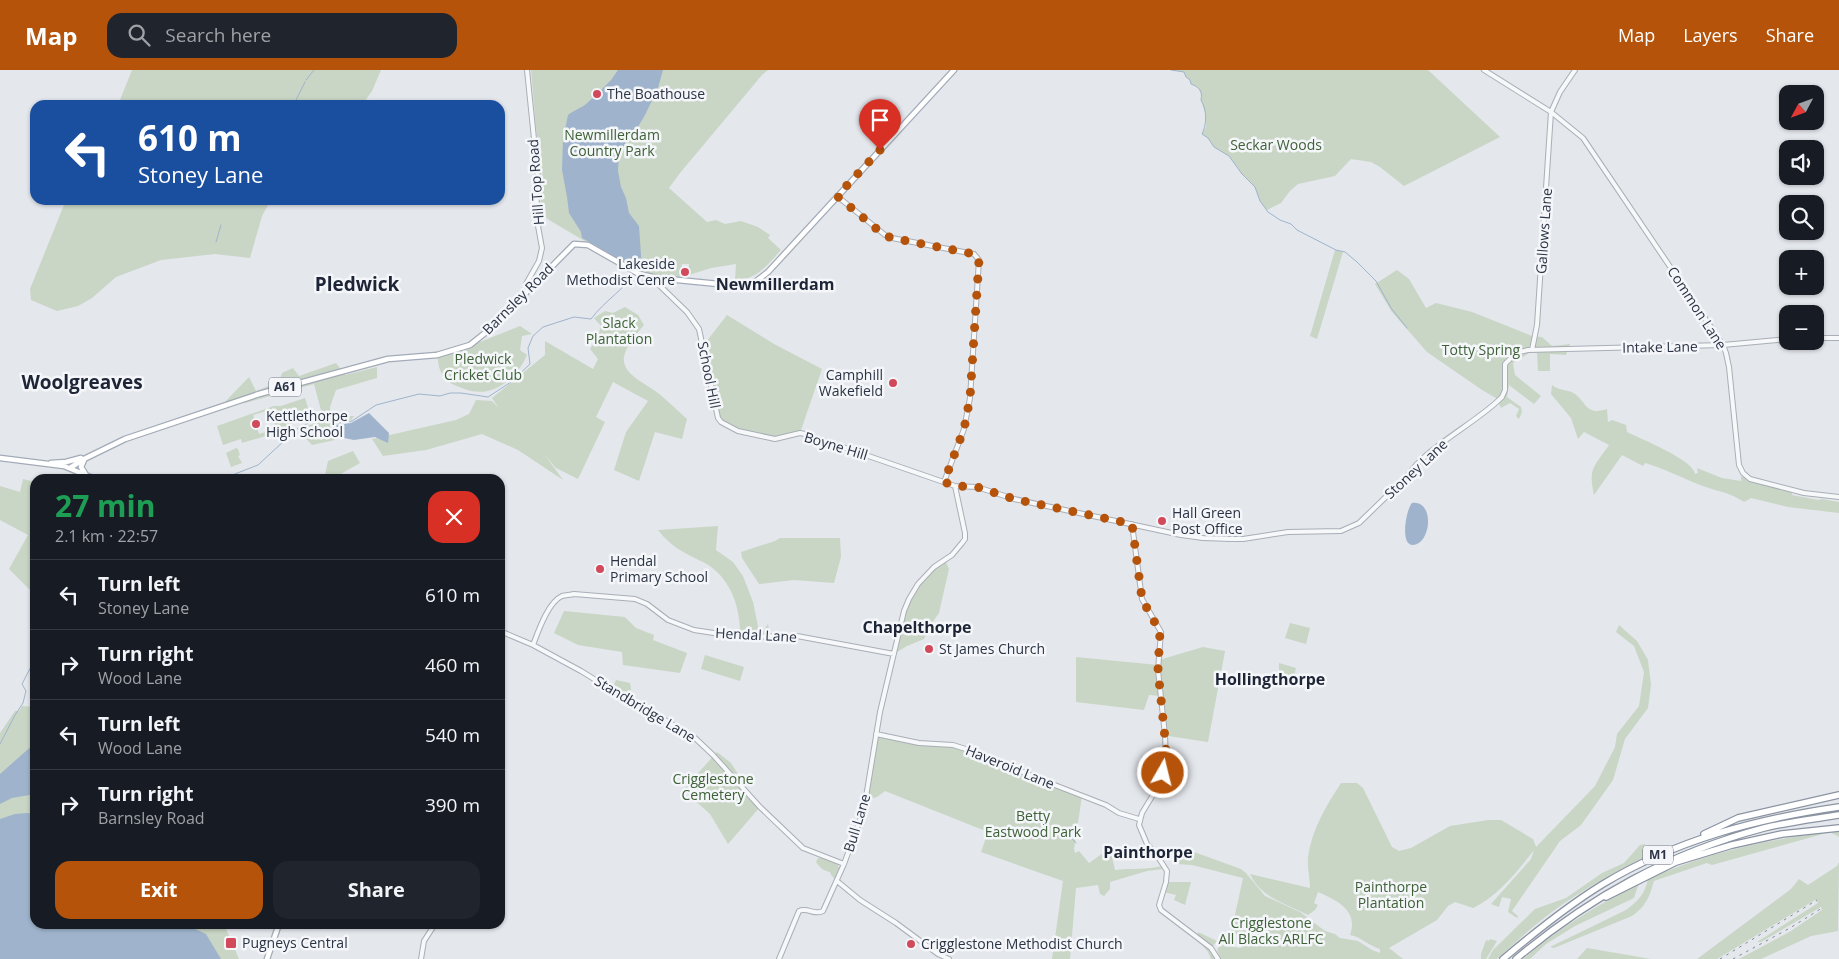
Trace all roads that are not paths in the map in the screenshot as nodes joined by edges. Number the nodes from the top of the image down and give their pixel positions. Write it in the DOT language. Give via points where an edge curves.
graph roads {
  1 [pos="527,70"];
  2 [pos="954,70"];
  3 [pos="1484,70"];
  4 [pos="1575,70"];
  5 [pos="1552,112"];
  6 [pos="837,196"];
  7 [pos="657,278"];
  8 [pos="528,290"];
  9 [pos="1824,338"];
  10 [pos="1839,338"];
  11 [pos="1779,340"];
  12 [pos="1723,345"];
  13 [pos="1532,350"];
  14 [pos="725,426"];
  15 [pos="92,455"];
  16 [pos="0,458"];
  17 [pos="38,464"];
  18 [pos="70,468"];
  19 [pos="83,474"];
  20 [pos="85,474"];
  21 [pos="944,482"];
  22 [pos="955,486"];
  23 [pos="1839,497"];
  24 [pos="1132,524"];
  25 [pos="505,632"];
  26 [pos="533,645"];
  27 [pos="894,654"];
  28 [pos="876,734"];
  29 [pos="1839,795"];
  30 [pos="1839,807"];
  31 [pos="1839,815"];
  32 [pos="1139,819"];
  33 [pos="1839,828"];
  34 [pos="1677,847"];
  35 [pos="844,864"];
  36 [pos="837,881"];
  37 [pos="1579,910"];
  38 [pos="277,929"];
  39 [pos="432,929"];
  40 [pos="267,959"];
  41 [pos="421,959"];
  42 [pos="779,959"];
  43 [pos="948,959"];
  44 [pos="1218,959"];
  45 [pos="1503,959"];
  46 [pos="1516,959"];
  1 -- 8 [label="street, Hill Top Road" via="538,178 536,215 542,248 539,261 526,284"];
  2 -- 6 [label="main road, Barnsley Road / A61"];
  3 -- 5 [label="street, Common Lane"];
  4 -- 5 [label="street, Gallows Lane" via="1560,92"];
  5 -- 12 [label="street, Common Lane" via="1588,145"];
  5 -- 13 [label="street, Gallows Lane" via="1537,325"];
  6 -- 7 [label="main road, Barnsley Road / A61" via="768,272 755,282 739,286"];
  6 -- 21 [label="street" via="884,235 974,254 979,260 970,398 964,429"];
  7 -- 8 [label="main road, Barnsley Road / A61" via="635,272 594,248 577,243 571,245"];
  7 -- 14 [label="street, School Hill" via="658,284 699,328 718,418"];
  8 -- 15 [label="main road, Barnsley Road / A61" via="470,345 437,355 388,360 259,394 125,439"];
  9 -- 10 [label="street"];
  11 -- 12 [label="street, Intake Lane"];
  12 -- 13 [label="street, Intake Lane"];
  12 -- 23 [label="street, Common Lane" via="1730,375 1739,465 1743,473 1750,479 1804,493"];
  13 -- 24 [label="street, Stoney Lane" via="1516,353 1505,364 1502,397 1423,460 1401,487 1393,490 1359,523 1344,530 1211,539"];
  14 -- 21 [label="street, Boyne Hill" via="775,439 805,434"];
  15 -- 17 [label="main road, A61" via="66,462"];
  15 -- 18 [label="main road, Barnsley Road / A61"];
  15 -- 20 [label="main road" via="81,464"];
  16 -- 17 [label="main road, A61"];
  17 -- 18 [label="main road, A61"];
  18 -- 19 [label="main road"];
  21 -- 22 [label="street, Stoney Lane"];
  22 -- 24 [label="street, Stoney Lane" via="977,487 1014,499"];
  22 -- 27 [label="street, Bull Lane" via="965,537 957,549 915,588 902,618"];
  24 -- 32 [label="street" via="1142,599 1160,632 1158,670 1166,748 1161,779"];
  25 -- 26 [label="street, Standbridge Lane"];
  26 -- 27 [label="street, Hendal Lane" via="548,610 557,599 574,594 635,599 668,620 694,630 740,637 797,636"];
  26 -- 35 [label="street, Standbridge Lane" via="695,738 803,848"];
  27 -- 28 [label="street, Bull Lane"];
  28 -- 32 [label="street, Haveroid Lane" via="919,743 953,745 972,751"];
  28 -- 35 [label="street, Bull Lane" via="867,796"];
  29 -- 34 [label="highway" via="1738,818"];
  30 -- 34 [label="highway, M1" via="1750,823"];
  31 -- 37 [label="highway, M1" via="1766,827 1692,851 1626,882"];
  32 -- 44 [label="street" via="1142,836 1166,871 1161,910 1211,948"];
  33 -- 37 [label="highway" via="1782,834 1685,859"];
  34 -- 45 [label="highway, M1" via="1604,884 1550,920"];
  35 -- 36 [label="street, Bull Lane"];
  36 -- 42 [label="street, Bull Lane" via="822,912 804,910 797,914"];
  36 -- 43 [label="street"];
  37 -- 46 [label="highway, M1"];
  38 -- 40 [label="main road"];
  39 -- 41 [label="street" via="424,941"];
}
